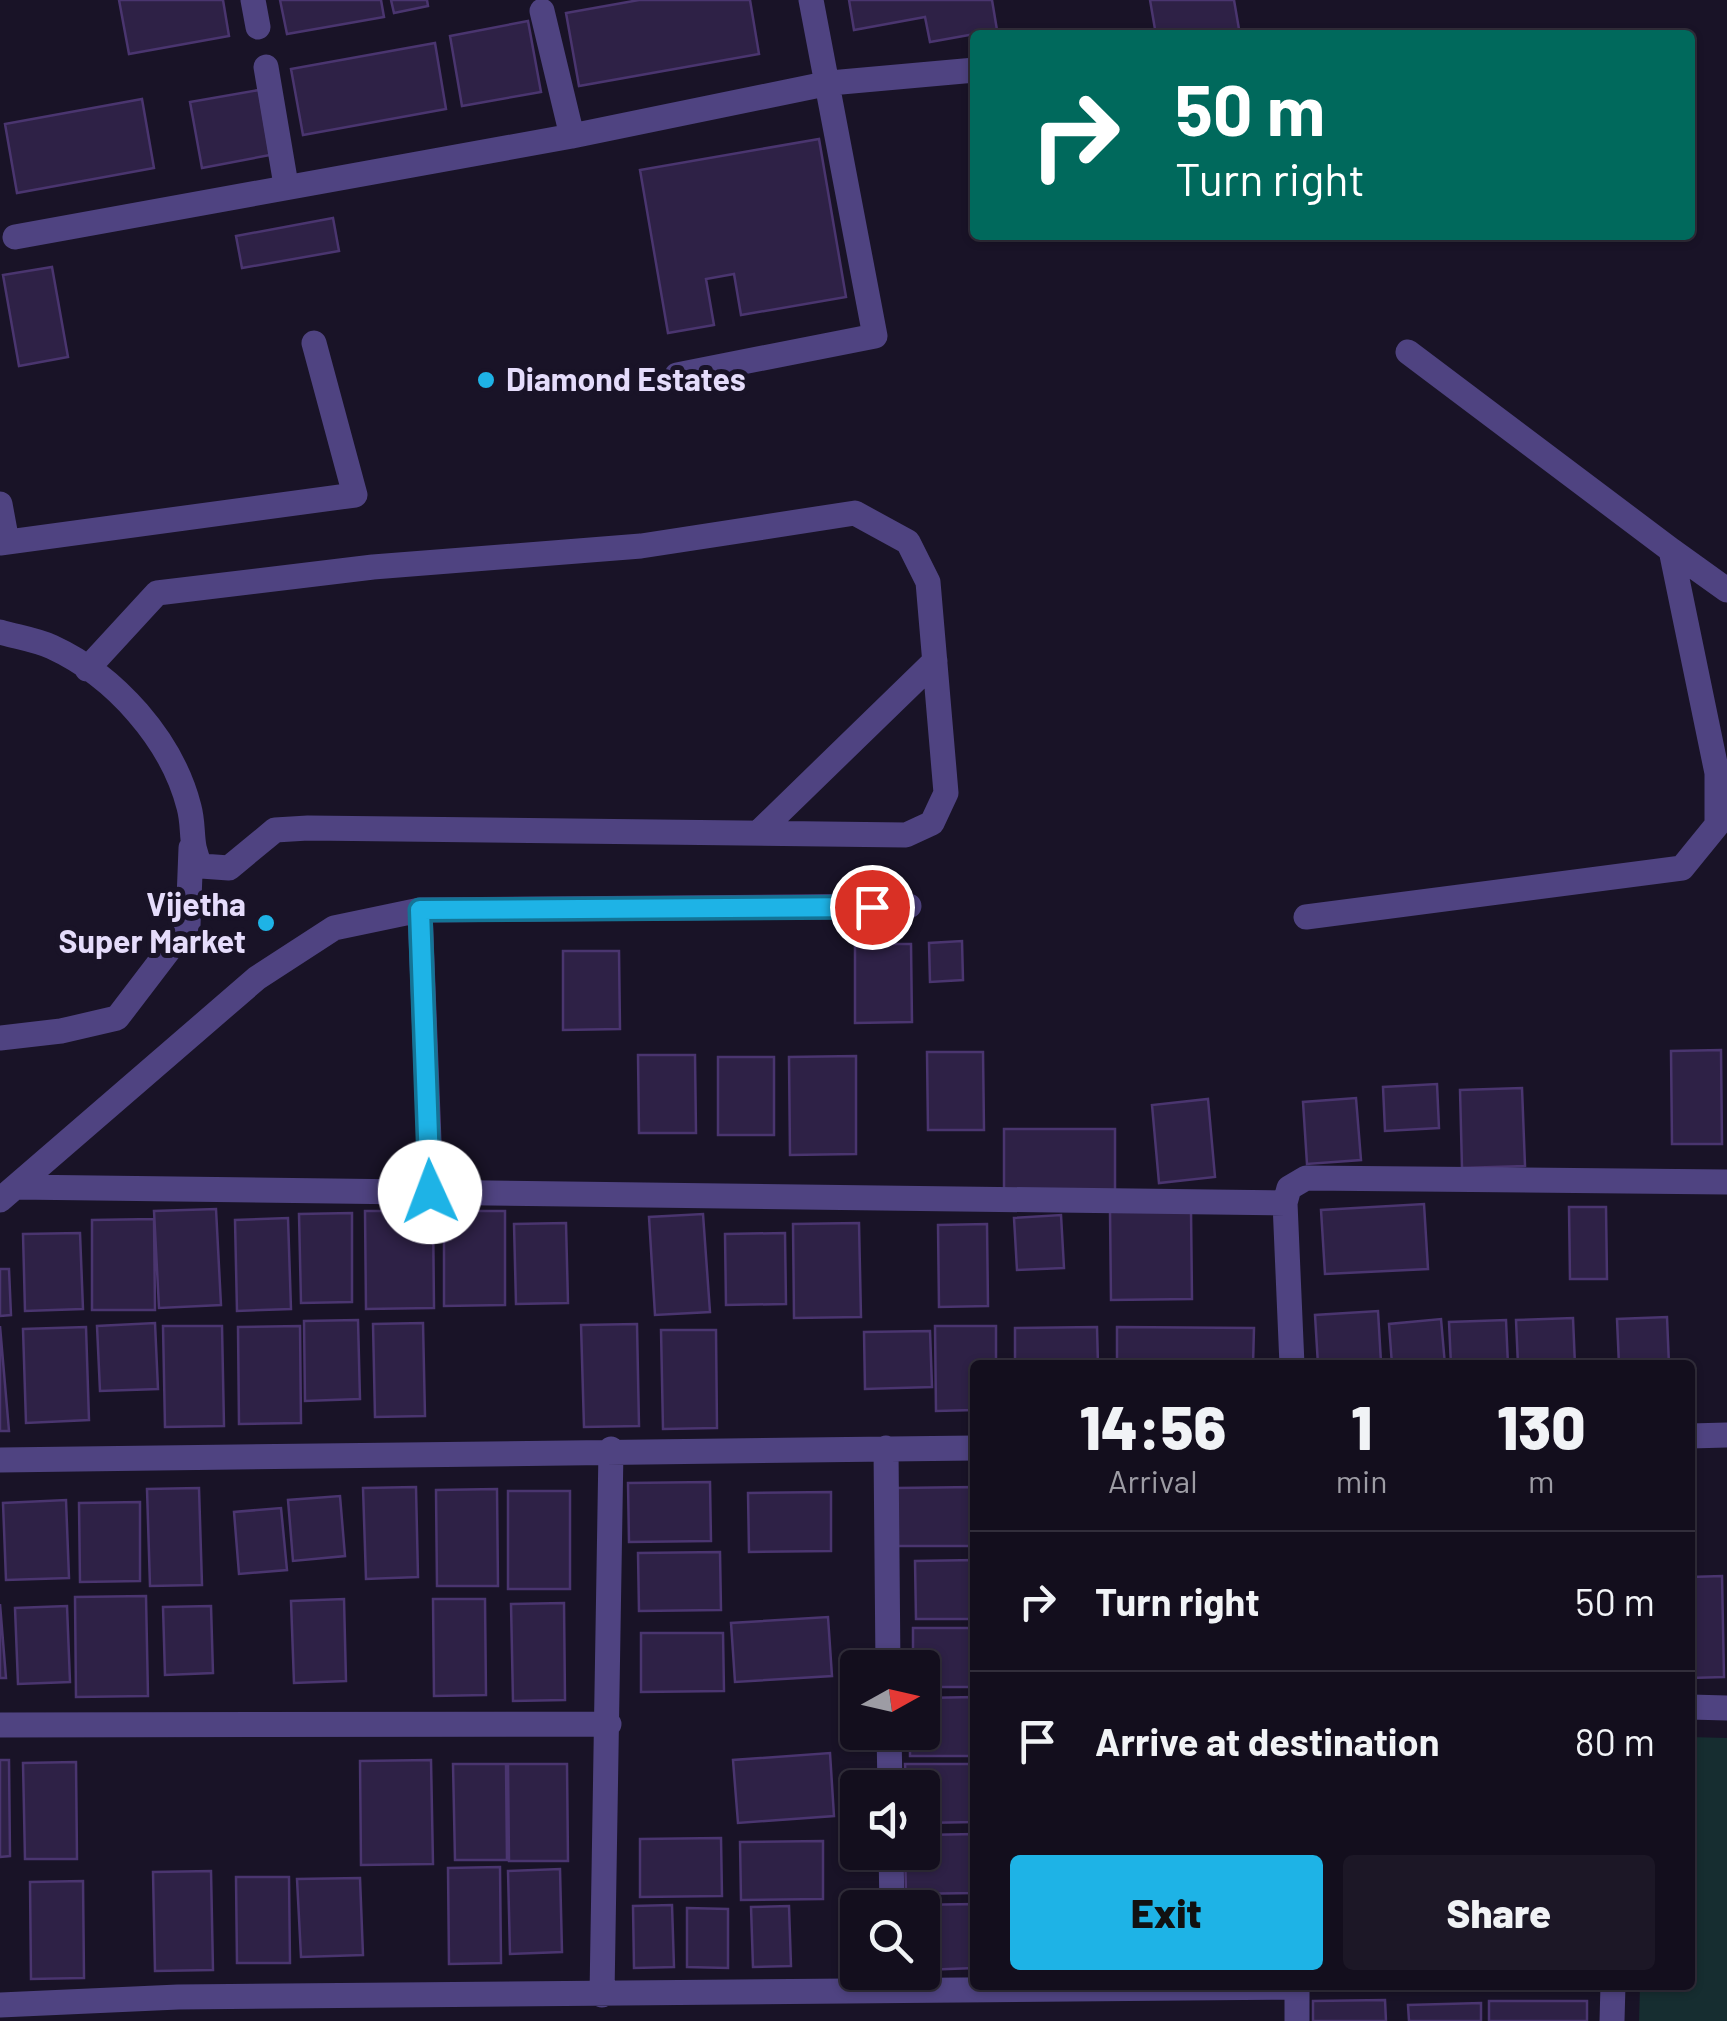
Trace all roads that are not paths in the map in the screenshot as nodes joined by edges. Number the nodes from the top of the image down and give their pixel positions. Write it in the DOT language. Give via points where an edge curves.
graph roads {
  1 [pos="253,0"];
  2 [pos="812,0"];
  3 [pos="542,11"];
  4 [pos="258,27"];
  5 [pos="266,66"];
  6 [pos="970,70"];
  7 [pos="830,83"];
  8 [pos="572,136"];
  9 [pos="286,186"];
  10 [pos="15,237"];
  11 [pos="314,343"];
  12 [pos="1408,352"];
  13 [pos="677,375"];
  14 [pos="0,504"];
  15 [pos="4,542"];
  16 [pos="1671,550"];
  17 [pos="1727,590"];
  18 [pos="0,632"];
  19 [pos="935,660"];
  20 [pos="87,669"];
  21 [pos="758,834"];
  22 [pos="191,848"];
  23 [pos="909,906"];
  24 [pos="420,910"];
  25 [pos="1306,917"];
  26 [pos="0,1038"];
  27 [pos="1727,1182"];
  28 [pos="430,1192"];
  29 [pos="8,1194"];
  30 [pos="1285,1202"];
  31 [pos="1292,1360"];
  32 [pos="1727,1435"];
  33 [pos="1695,1436"];
  34 [pos="886,1448"];
  35 [pos="970,1448"];
  36 [pos="610,1449"];
  37 [pos="0,1460"];
  38 [pos="888,1650"];
  39 [pos="1695,1707"];
  40 [pos="1727,1708"];
  41 [pos="608,1724"];
  42 [pos="0,1725"];
  43 [pos="940,1983"];
  44 [pos="970,1984"];
  45 [pos="840,1985"];
  46 [pos="1297,1990"];
  47 [pos="1614,1990"];
  48 [pos="602,1995"];
  49 [pos="0,2005"];
  50 [pos="178,2009"];
  51 [pos="1297,2021"];
  52 [pos="1612,2021"];
  1 -- 4 [label="street"];
  2 -- 7 [label="street"];
  3 -- 8 [label="street"];
  5 -- 9 [label="street"];
  6 -- 7 [label="street"];
  7 -- 8 [label="street"];
  7 -- 13 [label="street" via="875,336"];
  8 -- 9 [label="street"];
  9 -- 10 [label="street"];
  11 -- 15 [label="street" via="355,494"];
  12 -- 16 [label="street"];
  14 -- 15 [label="street"];
  16 -- 17 [label="street"];
  16 -- 25 [label="street" via="1717,773 1718,826 1682,868"];
  18 -- 20 [label="street" via="52,646"];
  19 -- 20 [label="street" via="928,582 908,542 855,513 641,546 157,594"];
  19 -- 21 [label="street"];
  19 -- 21 [label="street" via="946,793 932,824 906,835"];
  20 -- 22 [label="street" via="167,748 190,810"];
  21 -- 22 [label="street" via="275,830 229,868 202,866"];
  22 -- 26 [label="street" via="188,926 117,1018"];
  23 -- 24 [label="street"];
  24 -- 28 [label="street"];
  24 -- 29 [label="street" via="334,928 257,978"];
  27 -- 30 [label="street" via="1306,1178 1289,1188"];
  28 -- 29 [label="street"];
  28 -- 30 [label="street"];
  30 -- 31 [label="street"];
  32 -- 33 [label="street"];
  34 -- 35 [label="street"];
  34 -- 36 [label="street"];
  34 -- 38 [label="street"];
  36 -- 37 [label="street"];
  36 -- 41 [label="street"];
  39 -- 40 [label="street"];
  41 -- 42 [label="street"];
  41 -- 48 [label="street"];
  43 -- 44 [label="street"];
  45 -- 48 [label="street"];
  46 -- 51 [label="street"];
  47 -- 52 [label="street"];
  48 -- 50 [label="street"];
  49 -- 50 [label="street"];
}
